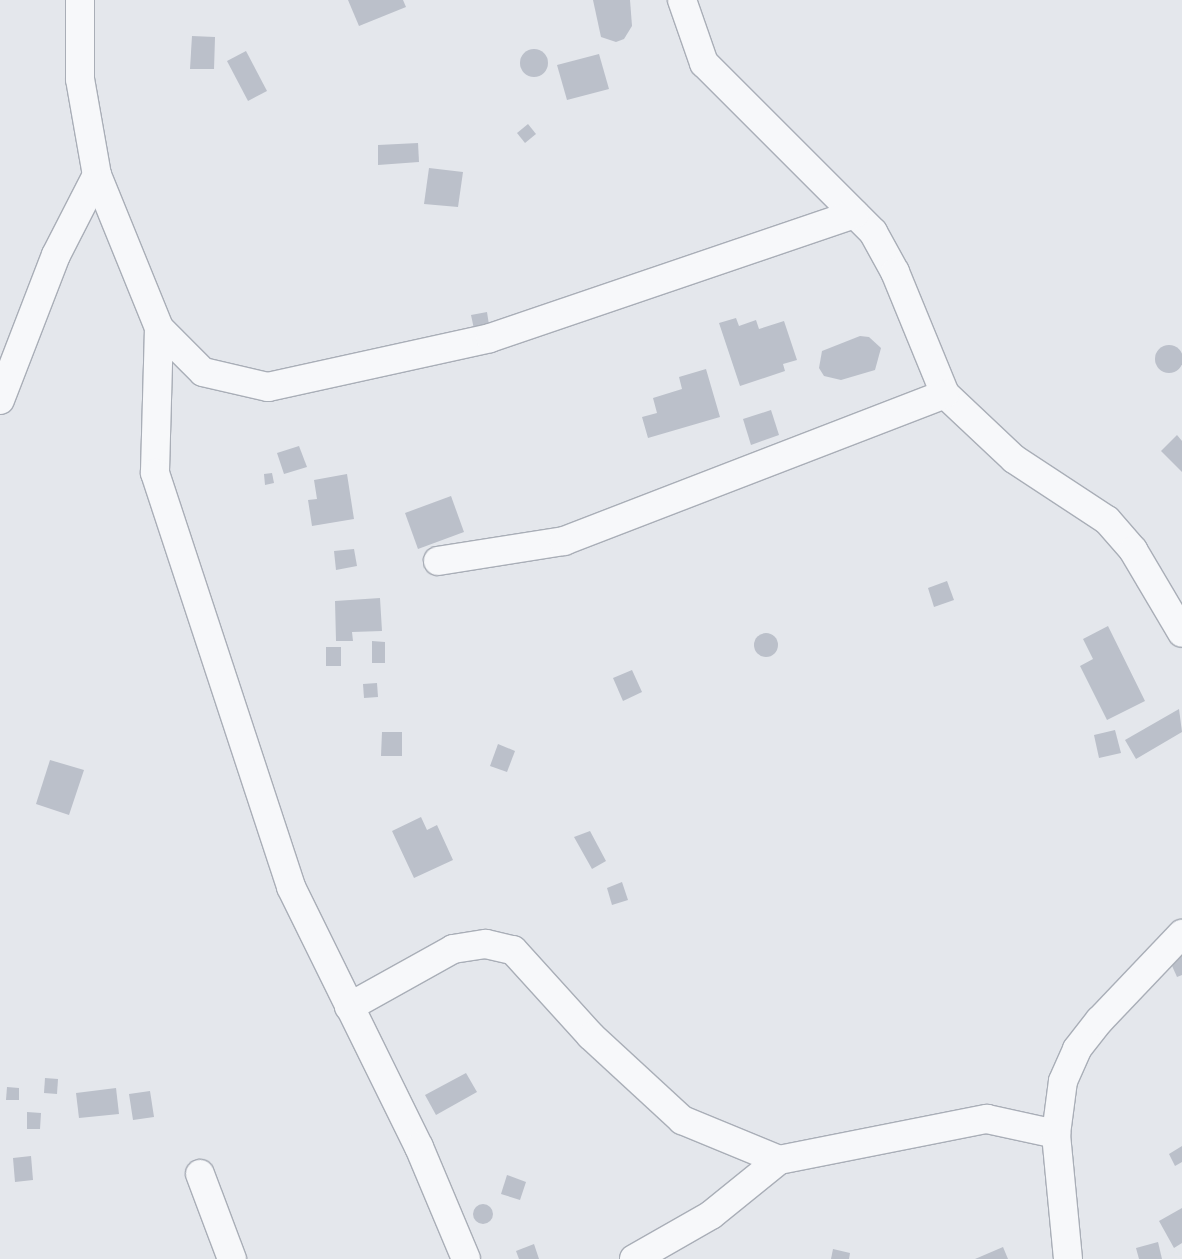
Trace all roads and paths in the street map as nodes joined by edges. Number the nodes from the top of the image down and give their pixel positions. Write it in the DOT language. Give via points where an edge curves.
graph roads {
  1 [pos="80,0"];
  2 [pos="682,0"];
  3 [pos="97,175"];
  4 [pos="854,214"];
  5 [pos="159,328"];
  6 [pos="945,394"];
  7 [pos="0,400"];
  8 [pos="438,561"];
  9 [pos="1182,633"];
  10 [pos="1182,934"];
  11 [pos="349,1007"];
  12 [pos="1056,1134"];
  13 [pos="779,1160"];
  14 [pos="200,1174"];
  15 [pos="232,1259"];
  16 [pos="466,1259"];
  17 [pos="634,1259"];
  18 [pos="1068,1259"];
  1 -- 3 [label="street" via="80,78"];
  2 -- 4 [label="street" via="704,63"];
  3 -- 5 [label="street"];
  3 -- 7 [label="street" via="56,255"];
  4 -- 5 [label="street" via="490,338 268,387 203,372"];
  4 -- 6 [label="street" via="874,232 895,272"];
  5 -- 11 [label="street" via="155,473 291,887"];
  6 -- 8 [label="street" via="564,541"];
  6 -- 9 [label="street" via="1014,459 1107,520 1133,550"];
  10 -- 12 [label="street" via="1077,1049 1063,1081"];
  11 -- 13 [label="street" via="453,949 486,944 513,950 604,1050 682,1120"];
  11 -- 16 [label="street" via="419,1148"];
  12 -- 13 [label="street" via="987,1119"];
  12 -- 18 [label="street"];
  13 -- 17 [label="street" via="711,1215"];
  14 -- 15 [label="street"];
}
